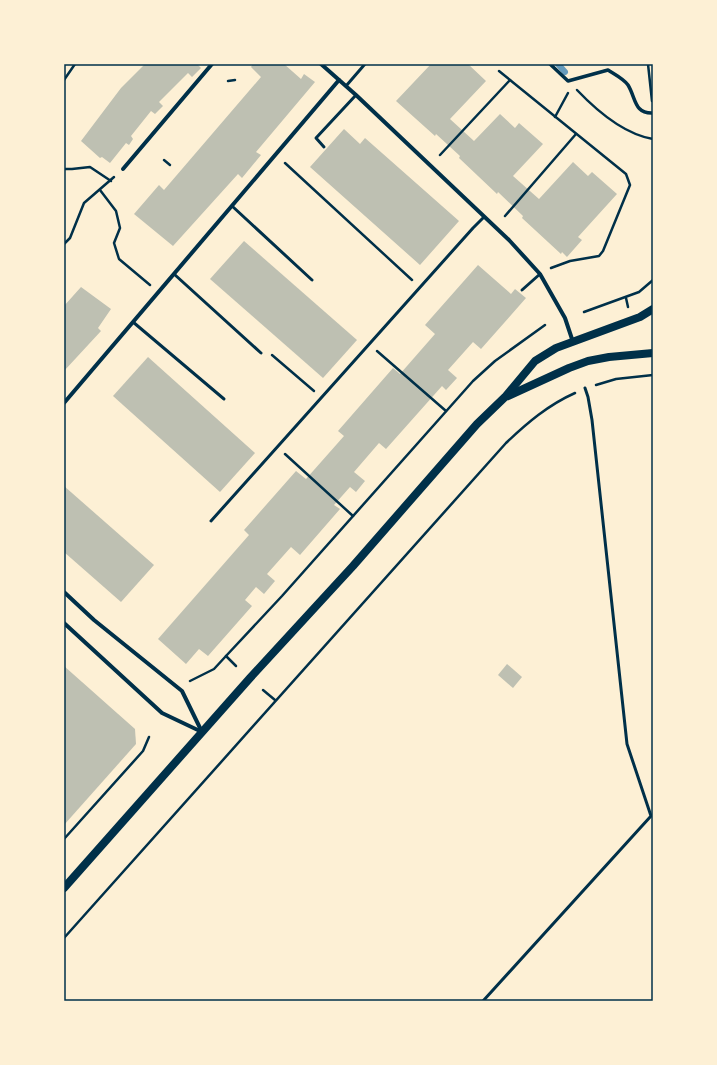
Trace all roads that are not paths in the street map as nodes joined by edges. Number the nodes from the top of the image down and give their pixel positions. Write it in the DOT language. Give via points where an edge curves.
graph roads {
  1 [pos="212,64"];
  2 [pos="321,64"];
  3 [pos="365,64"];
  4 [pos="550,64"];
  5 [pos="339,80"];
  6 [pos="346,86"];
  7 [pos="356,95"];
  8 [pos="653,113"];
  9 [pos="324,147"];
  10 [pos="123,169"];
  11 [pos="232,206"];
  12 [pos="484,217"];
  13 [pos="174,274"];
  14 [pos="540,274"];
  15 [pos="312,280"];
  16 [pos="522,290"];
  17 [pos="653,309"];
  18 [pos="133,322"];
  19 [pos="573,342"];
  20 [pos="261,353"];
  21 [pos="653,353"];
  22 [pos="585,388"];
  23 [pos="505,397"];
  24 [pos="224,399"];
  25 [pos="64,403"];
  26 [pos="211,521"];
  27 [pos="64,592"];
  28 [pos="64,623"];
  29 [pos="203,732"];
  30 [pos="64,888"];
  31 [pos="483,1001"];
  1 -- 10 [label="street"];
  2 -- 5 [label="street"];
  3 -- 6 [label="lane"];
  4 -- 8 [label="street" via="568,81 608,70 628,84 639,109"];
  5 -- 6 [label="street"];
  5 -- 11 [label="street"];
  6 -- 7 [label="street"];
  7 -- 9 [label="lane" via="316,138"];
  7 -- 12 [label="street"];
  11 -- 13 [label="street"];
  11 -- 15 [label="lane"];
  12 -- 14 [label="street"];
  12 -- 26 [label="lane"];
  13 -- 18 [label="street"];
  13 -- 20 [label="lane"];
  14 -- 16 [label="lane"];
  14 -- 19 [label="street" via="565,318"];
  17 -- 19 [label="main road" via="640,317"];
  18 -- 24 [label="lane"];
  18 -- 25 [label="street"];
  19 -- 23 [label="main road" via="556,348 535,361"];
  21 -- 23 [label="main road" via="588,361"];
  22 -- 31 [label="lane" via="592,420 627,744 651,816"];
  23 -- 29 [label="main road" via="477,424"];
  27 -- 29 [label="street" via="94,620 182,691"];
  28 -- 29 [label="street" via="162,713"];
  29 -- 30 [label="main road"];
}
